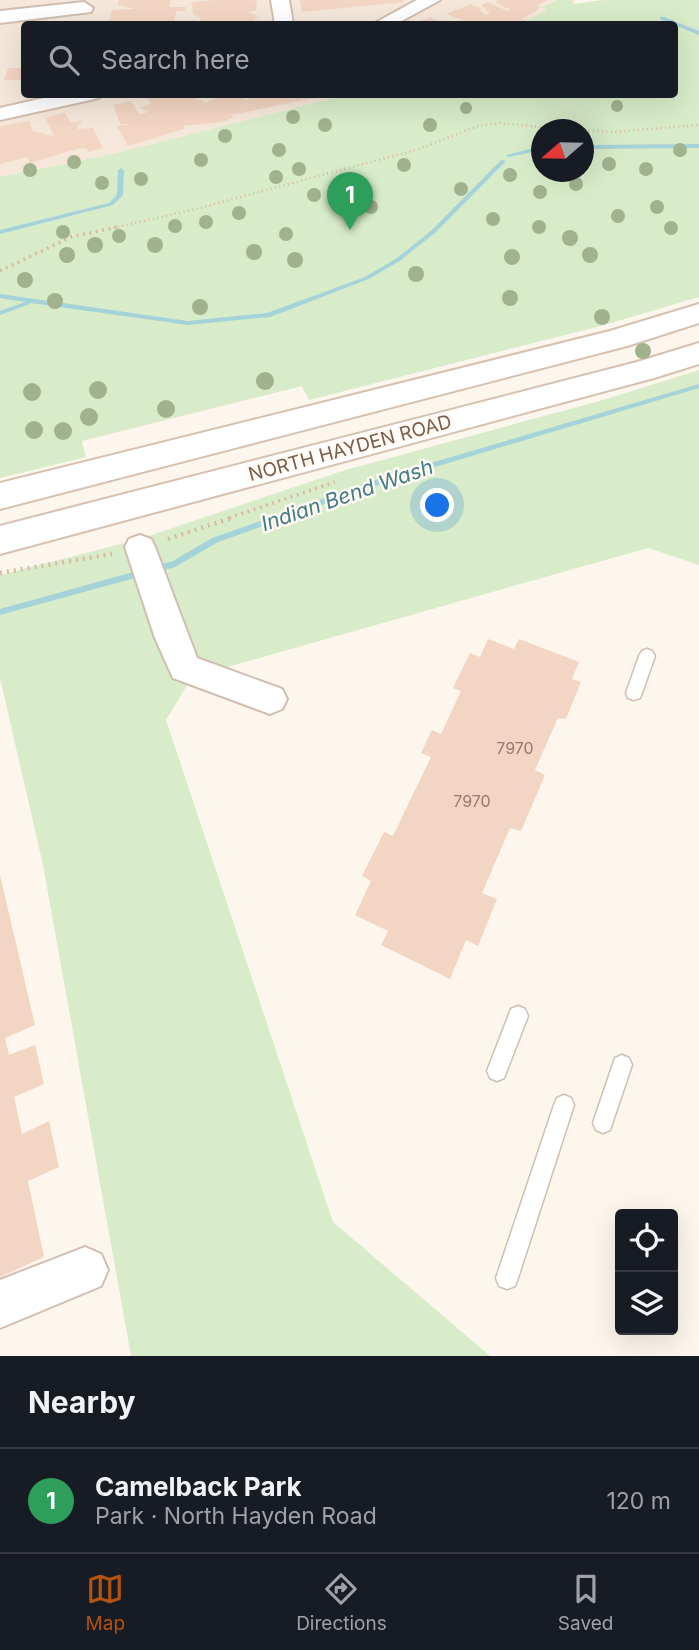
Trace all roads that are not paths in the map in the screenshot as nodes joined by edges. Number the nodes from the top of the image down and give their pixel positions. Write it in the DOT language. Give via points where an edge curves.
graph roads {
  1 [pos="280,0"];
  2 [pos="431,0"];
  3 [pos="84,11"];
  4 [pos="0,17"];
  5 [pos="284,21"];
  6 [pos="388,21"];
  7 [pos="62,98"];
  8 [pos="0,114"];
  9 [pos="699,313"];
  10 [pos="699,354"];
  11 [pos="0,496"];
  12 [pos="0,540"];
  13 [pos="139,547"];
  14 [pos="647,656"];
  15 [pos="634,693"];
  16 [pos="270,699"];
  17 [pos="518,1016"];
  18 [pos="622,1065"];
  19 [pos="497,1071"];
  20 [pos="564,1105"];
  21 [pos="603,1123"];
  22 [pos="85,1270"];
  23 [pos="506,1278"];
  24 [pos="0,1304"];
  1 -- 5 [label="street"];
  2 -- 6 [label="street"];
  3 -- 4 [label="street"];
  7 -- 8 [label="street"];
  9 -- 11 [label="main road, NORTH HAYDEN ROAD" via="616,339"];
  10 -- 12 [label="main road, NORTH HAYDEN ROAD"];
  13 -- 16 [label="street" via="185,668"];
  14 -- 15 [label="lane"];
  17 -- 19 [label="lane"];
  18 -- 21 [label="lane"];
  20 -- 23 [label="lane"];
  22 -- 24 [label="street"];
}
